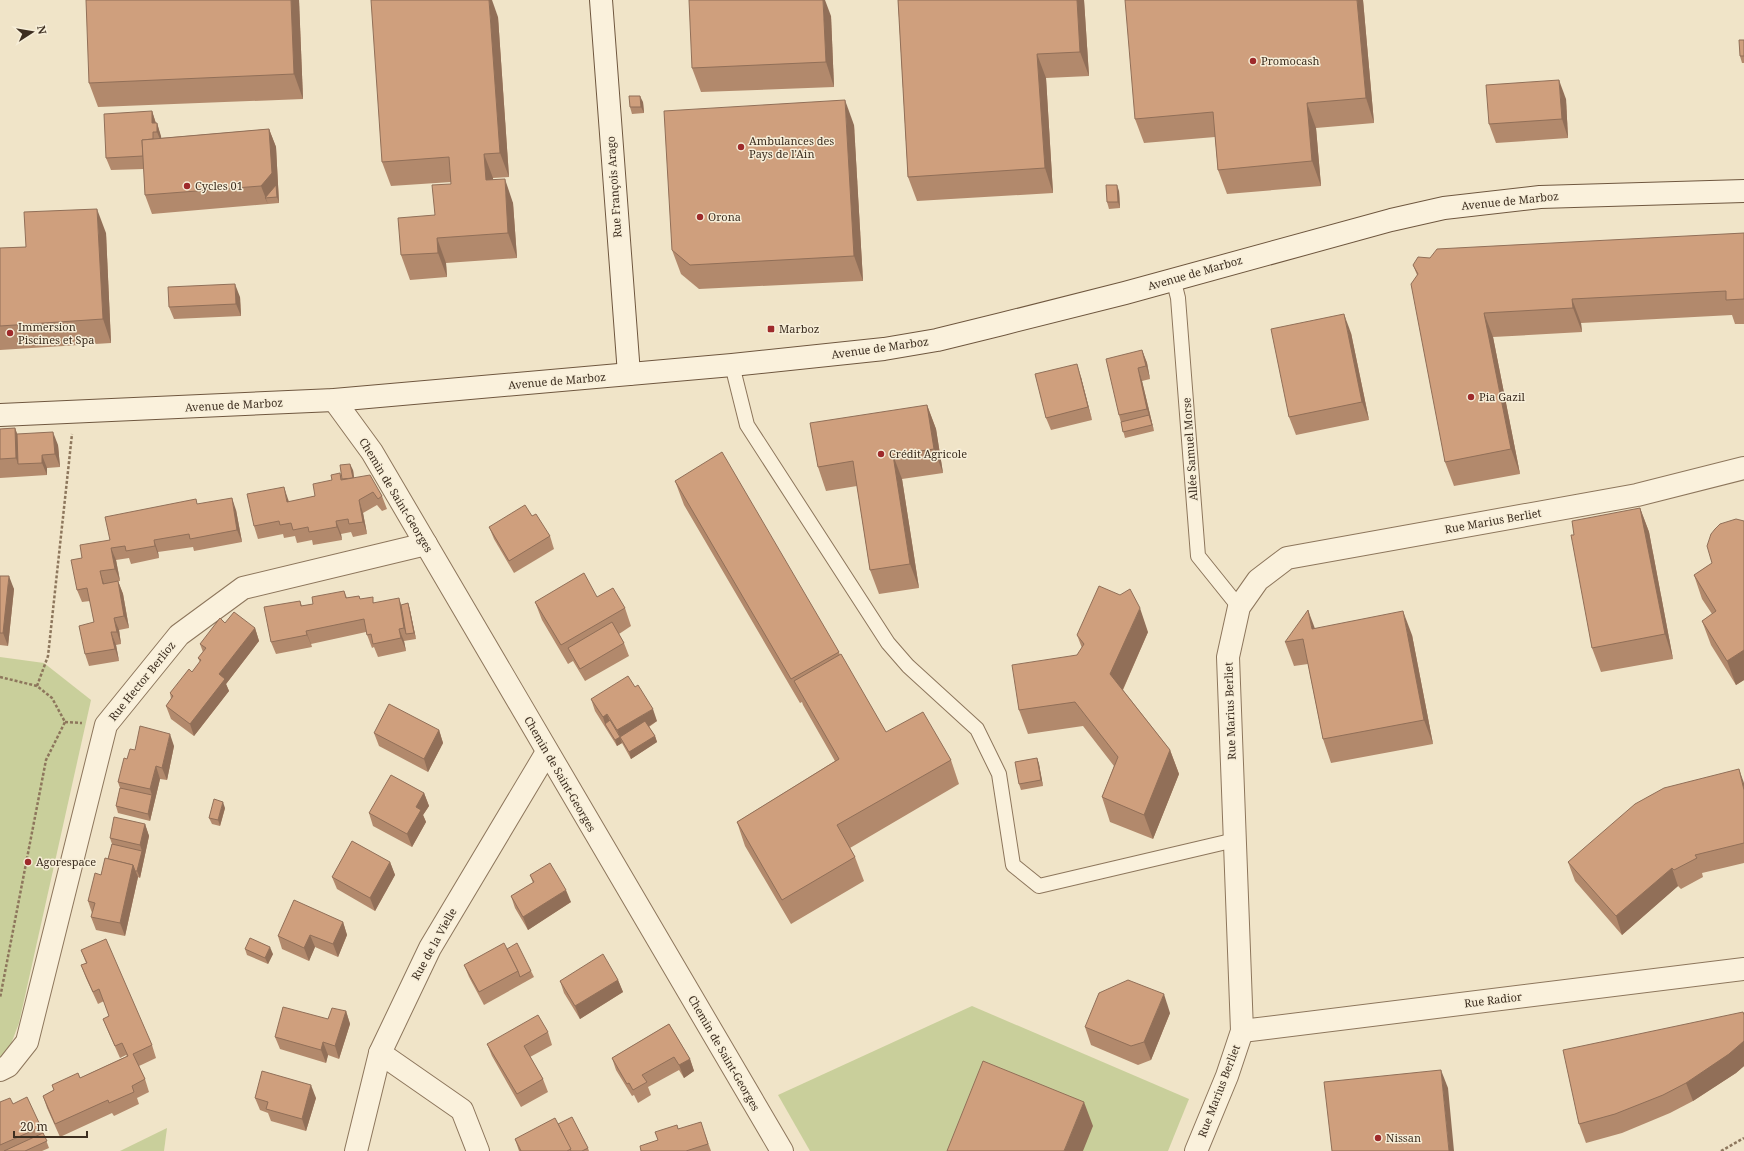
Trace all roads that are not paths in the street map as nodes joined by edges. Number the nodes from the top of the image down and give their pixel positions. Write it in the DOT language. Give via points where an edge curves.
graph roads {
  1 [pos="601,0"];
  2 [pos="1744,192"];
  3 [pos="1173,278"];
  4 [pos="732,365"];
  5 [pos="629,374"];
  6 [pos="334,400"];
  7 [pos="0,415"];
  8 [pos="1744,468"];
  9 [pos="426,544"];
  10 [pos="1239,607"];
  11 [pos="547,752"];
  12 [pos="1235,840"];
  13 [pos="1744,969"];
  14 [pos="1242,1031"];
  15 [pos="380,1052"];
  16 [pos="0,1070"];
  17 [pos="356,1151"];
  18 [pos="478,1151"];
  19 [pos="782,1151"];
  20 [pos="1196,1151"];
  1 -- 5 [label="street, Rue François Arago"];
  2 -- 3 [label="street, Avenue de Marboz" via="1540,197 1444,208"];
  3 -- 4 [label="street, Avenue de Marboz" via="1125,293 937,340 884,349"];
  3 -- 10 [label="lane, Allée Samuel Morse" via="1178,298 1198,556"];
  4 -- 5 [label="street, Avenue de Marboz"];
  4 -- 12 [label="lane" via="747,425 888,643 908,666 977,729 999,774 1013,865 1039,886"];
  5 -- 6 [label="street, Avenue de Marboz"];
  6 -- 7 [label="street, Avenue de Marboz"];
  6 -- 9 [label="street, Chemin de Saint-Georges" via="372,452"];
  8 -- 10 [label="street, Rue Marius Berliet" via="1637,495 1286,558 1258,580"];
  9 -- 11 [label="street, Chemin de Saint-Georges"];
  9 -- 16 [label="street, Rue Hector Berlioz" via="243,588 179,635 106,724 27,1042 8,1066"];
  10 -- 12 [label="street, Rue Marius Berliet" via="1228,657"];
  11 -- 15 [label="street, Rue de la Vielle" via="430,948"];
  11 -- 19 [label="street, Chemin de Saint-Georges"];
  12 -- 14 [label="street, Rue Marius Berliet"];
  13 -- 14 [label="street, Rue Radior"];
  14 -- 20 [label="street, Rue Marius Berliet" via="1227,1076"];
  15 -- 17 [label="street, Rue de la Vielle"];
  15 -- 18 [label="street" via="462,1110"];
}
